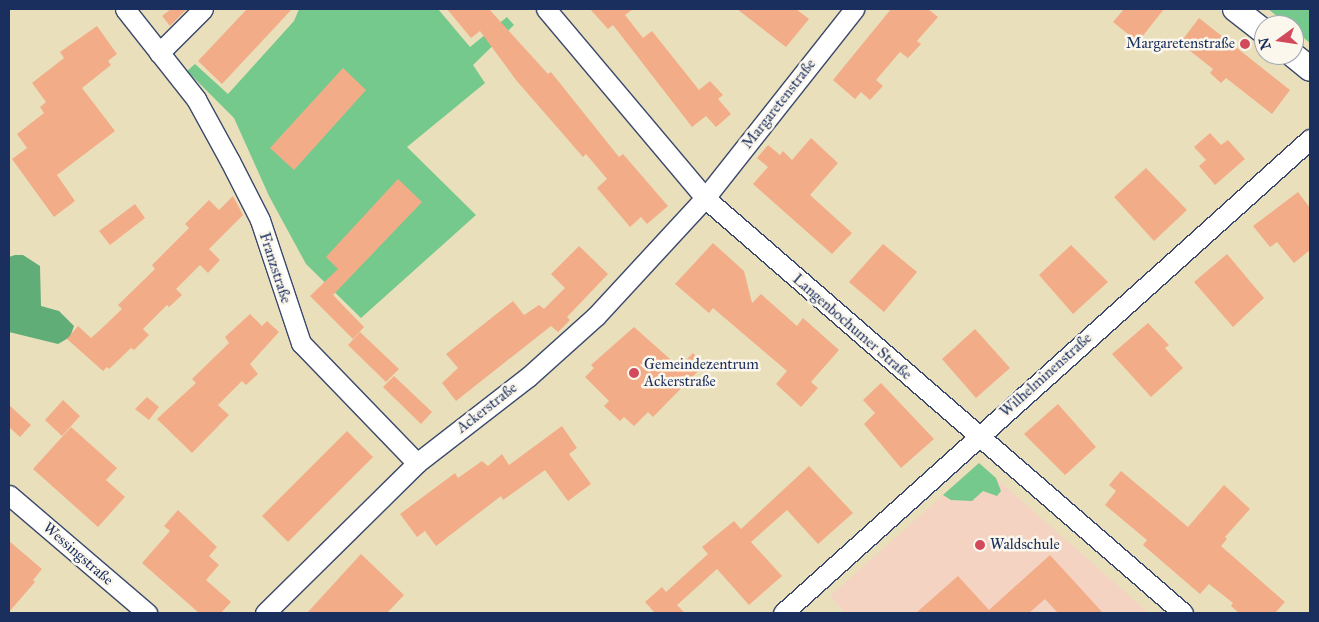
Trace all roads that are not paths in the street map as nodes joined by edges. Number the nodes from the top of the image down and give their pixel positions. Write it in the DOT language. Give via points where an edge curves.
graph roads {
  1 [pos="125,9"];
  2 [pos="203,9"];
  3 [pos="854,9"];
  4 [pos="1235,9"];
  5 [pos="549,10"];
  6 [pos="1254,24"];
  7 [pos="159,53"];
  8 [pos="1310,139"];
  9 [pos="705,198"];
  10 [pos="978,435"];
  11 [pos="417,463"];
  12 [pos="9,495"];
  13 [pos="147,613"];
  14 [pos="265,613"];
  15 [pos="783,613"];
  16 [pos="1183,613"];
  1 -- 7 [label="street, Franzstraße"];
  2 -- 7 [label="street"];
  3 -- 9 [label="street, Margaretenstraße"];
  4 -- 6 [label="street"];
  5 -- 9 [label="street, Langenbochumer Straße"];
  7 -- 11 [label="street, Franzstraße" via="196,100 255,211 301,343"];
  8 -- 10 [label="street, Wilhelminenstraße"];
  9 -- 10 [label="street, Langenbochumer Straße"];
  9 -- 11 [label="street, Ackerstraße" via="596,316 528,378"];
  10 -- 15 [label="street, Wilhelminenstraße"];
  10 -- 16 [label="street, Langenbochumer Straße"];
  11 -- 14 [label="street, Ackerstraße"];
  12 -- 13 [label="street, Wessingstraße"];
}
